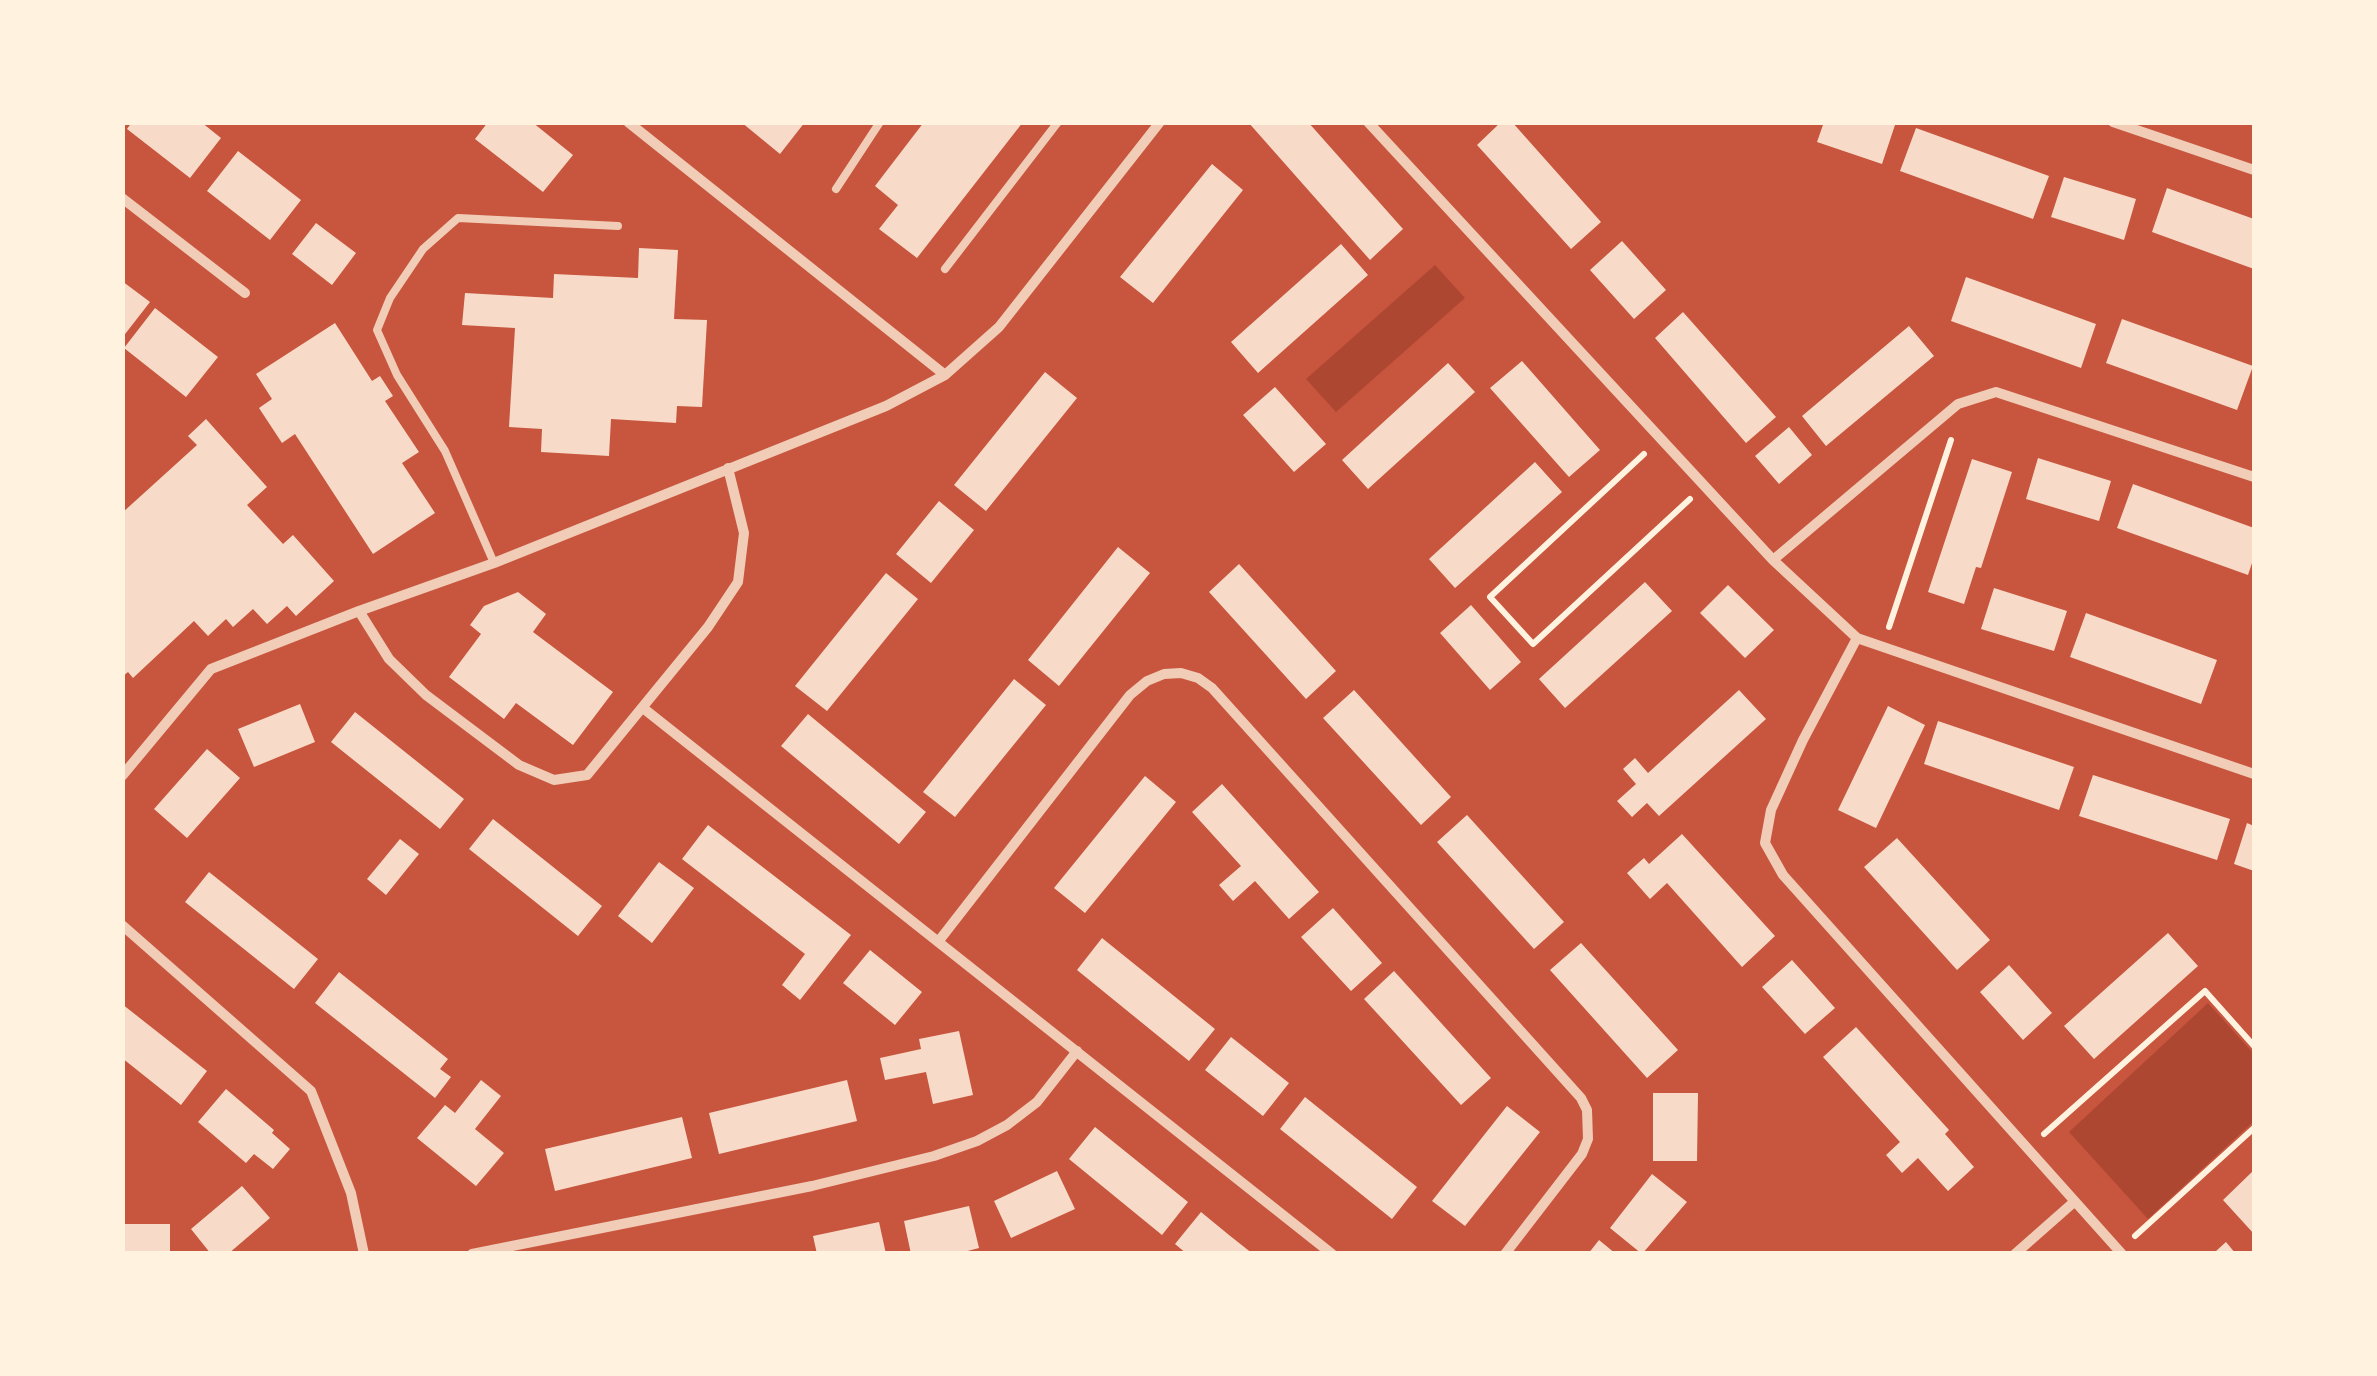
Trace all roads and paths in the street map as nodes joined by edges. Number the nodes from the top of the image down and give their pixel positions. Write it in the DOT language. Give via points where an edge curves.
graph roads {
  1 [pos="628,122"];
  2 [pos="880,122"];
  3 [pos="1058,122"];
  4 [pos="1160,122"];
  5 [pos="1368,122"];
  6 [pos="2113,122"];
  7 [pos="2254,170"];
  8 [pos="836,189"];
  9 [pos="122,198"];
  10 [pos="618,226"];
  11 [pos="945,268"];
  12 [pos="245,293"];
  13 [pos="945,375"];
  14 [pos="1958,404"];
  15 [pos="1660,440"];
  16 [pos="728,468"];
  17 [pos="2254,476"];
  18 [pos="1704,486"];
  19 [pos="1773,560"];
  20 [pos="494,563"];
  21 [pos="359,611"];
  22 [pos="1857,638"];
  23 [pos="1882,647"];
  24 [pos="643,708"];
  25 [pos="2254,774"];
  26 [pos="122,776"];
  27 [pos="122,925"];
  28 [pos="938,942"];
  29 [pos="2254,1046"];
  30 [pos="1077,1051"];
  31 [pos="2254,1128"];
  32 [pos="2028,1148"];
  33 [pos="2074,1202"];
  34 [pos="2121,1252"];
  35 [pos="364,1254"];
  36 [pos="472,1254"];
  37 [pos="1332,1254"];
  38 [pos="1505,1254"];
  39 [pos="2014,1254"];
  1 -- 13 [label="street"];
  2 -- 8 [label="lane"];
  3 -- 11 [label="lane"];
  4 -- 13 [label="street" via="998,327"];
  5 -- 15 [label="street"];
  6 -- 7 [label="street"];
  9 -- 12 [label="street"];
  10 -- 20 [label="lane" via="458,218 424,249 377,330 445,451"];
  13 -- 16 [label="street" via="886,406"];
  14 -- 17 [label="street" via="1996,392"];
  14 -- 19 [label="street"];
  14 -- 23 [label="path" via="1948,456"];
  15 -- 18 [label="street"];
  15 -- 18 [label="path" via="1490,597 1533,644"];
  16 -- 20 [label="street"];
  16 -- 24 [label="street" via="744,533 738,582"];
  18 -- 19 [label="street"];
  19 -- 22 [label="street"];
  20 -- 21 [label="street"];
  21 -- 24 [label="street" via="389,659 426,695 519,765 554,780 587,776"];
  21 -- 26 [label="street" via="211,670"];
  22 -- 23 [label="street"];
  22 -- 32 [label="street" via="1795,758 1765,842 1783,875"];
  23 -- 25 [label="street"];
  24 -- 28 [label="street"];
  27 -- 35 [label="street" via="311,1091 351,1194"];
  28 -- 30 [label="street"];
  28 -- 38 [label="street" via="1130,695 1164,674 1198,678 1587,1110 1582,1154"];
  29 -- 32 [label="path" via="2206,991"];
  30 -- 36 [label="street" via="1037,1102 1007,1125 934,1156"];
  30 -- 37 [label="street"];
  31 -- 34 [label="path"];
  32 -- 33 [label="street"];
  33 -- 34 [label="street"];
  33 -- 39 [label="street"];
}
